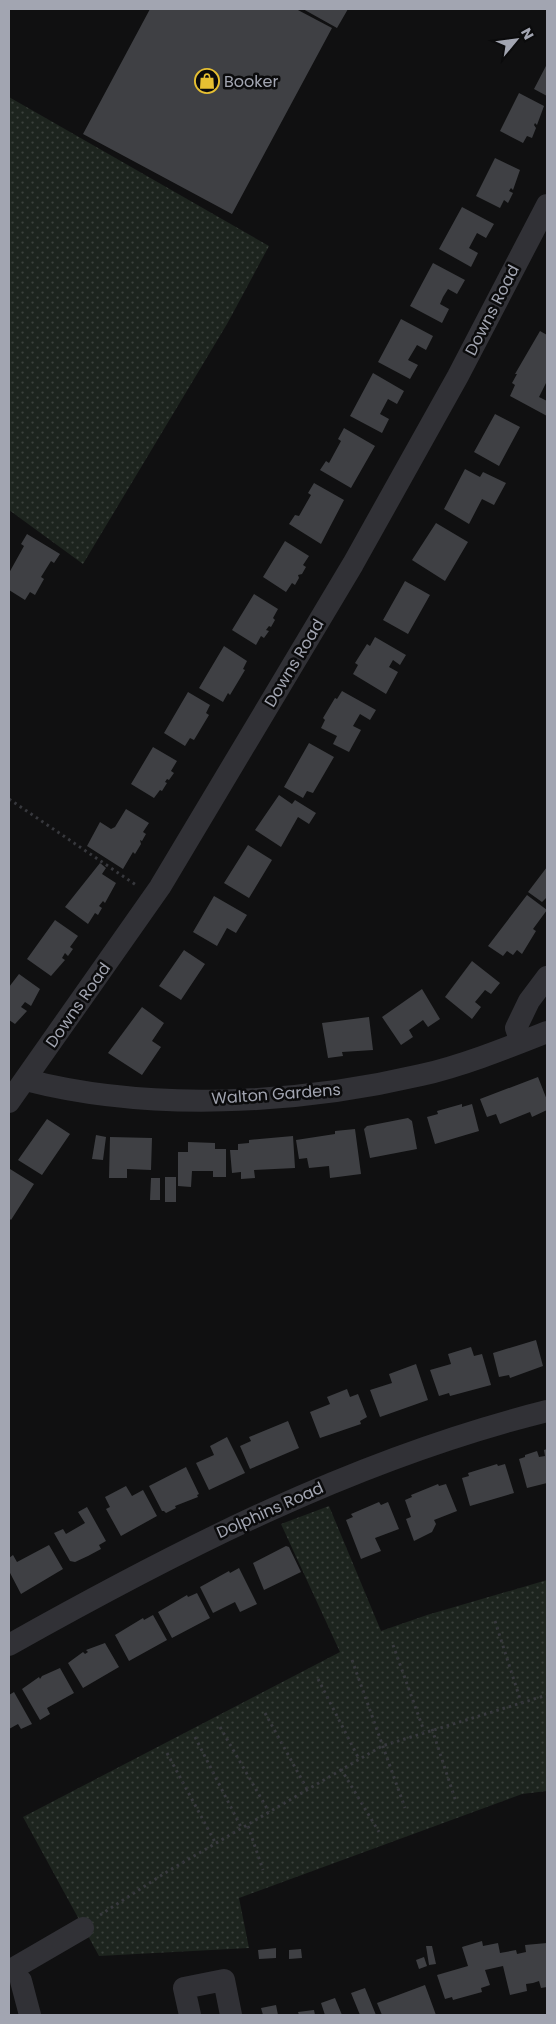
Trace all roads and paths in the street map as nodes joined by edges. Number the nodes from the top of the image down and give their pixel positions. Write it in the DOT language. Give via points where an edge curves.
graph roads {
  1 [pos="547,204"];
  2 [pos="9,799"];
  3 [pos="141,887"];
  4 [pos="547,977"];
  5 [pos="547,1032"];
  6 [pos="521,1042"];
  7 [pos="26,1080"];
  8 [pos="9,1102"];
  9 [pos="547,1411"];
  10 [pos="495,1621"];
  11 [pos="9,1645"];
  12 [pos="393,1645"];
  13 [pos="352,1660"];
  14 [pos="318,1679"];
  15 [pos="547,1695"];
  16 [pos="521,1702"];
  17 [pos="265,1713"];
  18 [pos="220,1727"];
  19 [pos="432,1729"];
  20 [pos="424,1732"];
  21 [pos="195,1737"];
  22 [pos="382,1746"];
  23 [pos="167,1752"];
  24 [pos="359,1759"];
  25 [pos="341,1769"];
  26 [pos="307,1789"];
  27 [pos="456,1802"];
  28 [pos="405,1808"];
  29 [pos="269,1812"];
  30 [pos="248,1826"];
  31 [pos="242,1829"];
  32 [pos="379,1832"];
  33 [pos="216,1844"];
  34 [pos="263,1870"];
  35 [pos="83,1928"];
  36 [pos="15,1976"];
  37 [pos="30,2015"];
  38 [pos="190,2015"];
  39 [pos="231,2015"];
  1 -- 7 [label="street, Downs Road" via="458,376 353,564 160,887"];
  2 -- 3 [label="path"];
  4 -- 6 [label="street" via="529,1001 516,1028"];
  5 -- 6 [label="street, Walton Gardens"];
  6 -- 7 [label="street, Walton Gardens" via="424,1075 312,1094 141,1100 57,1088"];
  7 -- 8 [label="street, Downs Road"];
  9 -- 11 [label="street, Dolphins Road" via="417,1449 293,1498 160,1563"];
  10 -- 16 [label="path"];
  12 -- 20 [label="path"];
  13 -- 22 [label="path"];
  14 -- 24 [label="path"];
  15 -- 16 [label="path"];
  16 -- 19 [label="path"];
  17 -- 26 [label="path"];
  18 -- 29 [label="path"];
  19 -- 20 [label="path"];
  19 -- 27 [label="path"];
  20 -- 22 [label="path"];
  21 -- 31 [label="path"];
  22 -- 24 [label="path"];
  22 -- 28 [label="path"];
  23 -- 33 [label="path"];
  24 -- 25 [label="path"];
  25 -- 26 [label="path"];
  25 -- 32 [label="path"];
  26 -- 29 [label="path"];
  29 -- 30 [label="path"];
  30 -- 31 [label="path"];
  30 -- 34 [label="path"];
  31 -- 33 [label="path"];
  33 -- 35 [label="path" via="128,1896"];
  35 -- 36 [label="street"];
  36 -- 37 [label="street"];
  38 -- 39 [label="street" via="184,1988 224,1980"];
}
